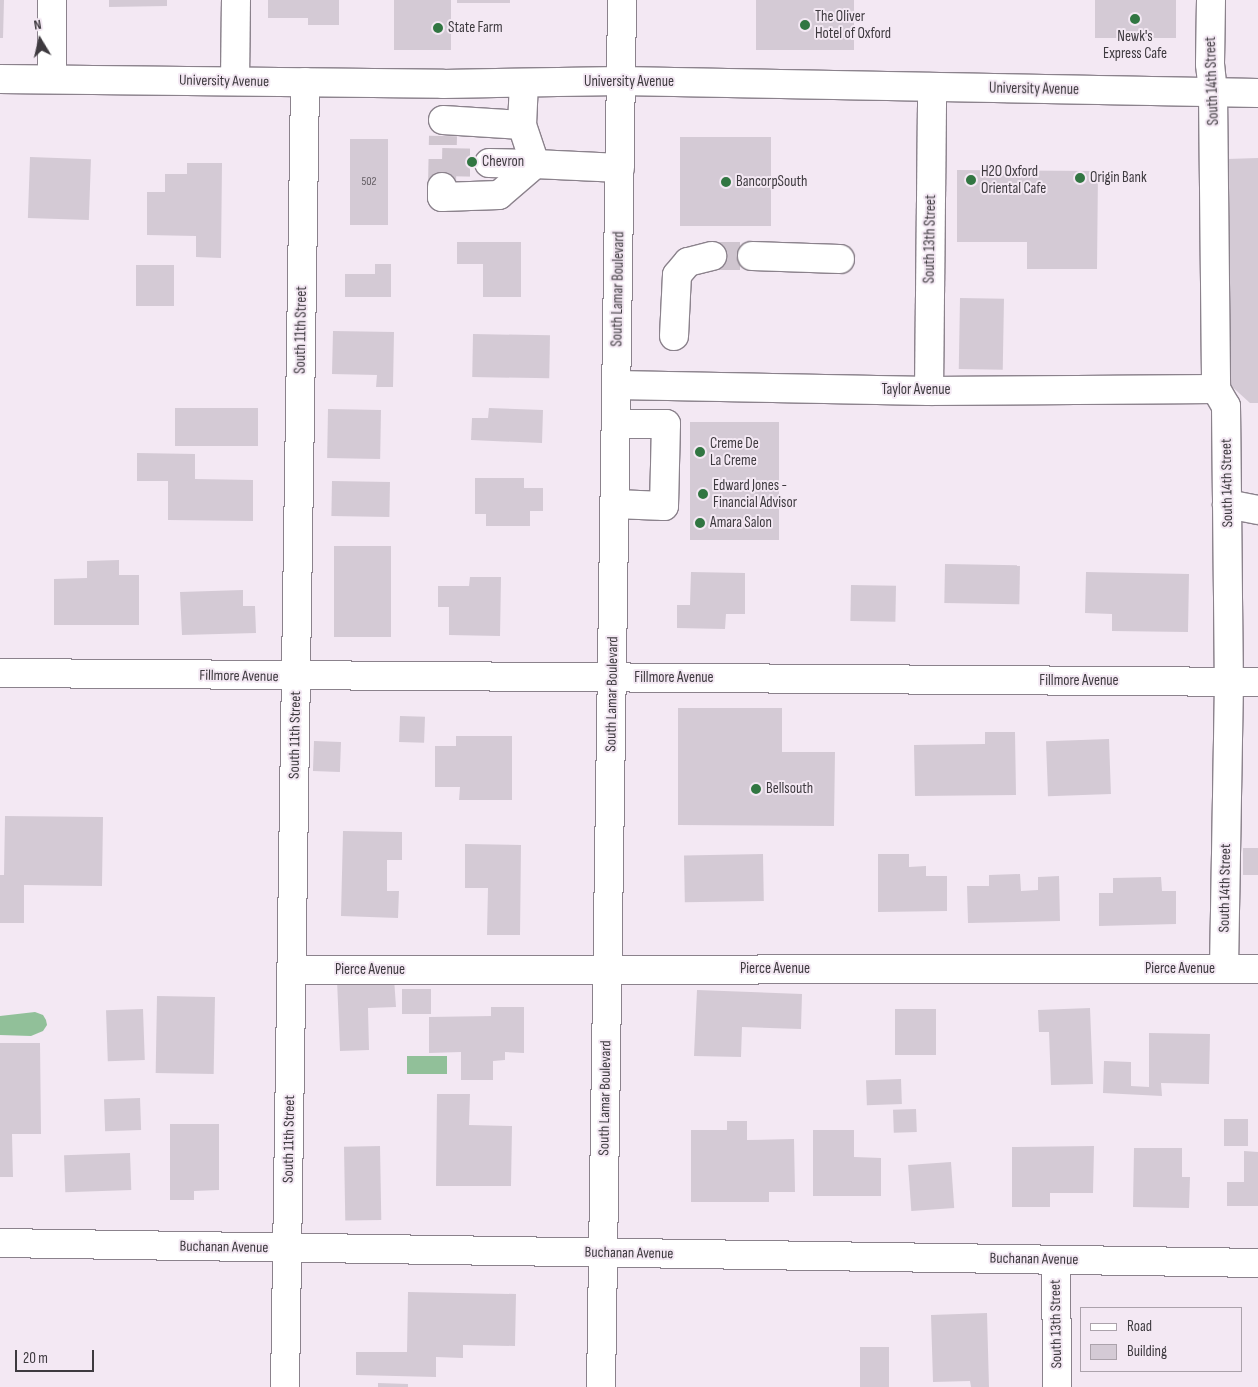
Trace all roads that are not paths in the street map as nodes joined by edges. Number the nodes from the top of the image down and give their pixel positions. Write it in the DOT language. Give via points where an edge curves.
graph roads {
  1 [pos="52,0"];
  2 [pos="236,0"];
  3 [pos="622,0"];
  4 [pos="1211,0"];
  5 [pos="0,79"];
  6 [pos="52,79"];
  7 [pos="235,81"];
  8 [pos="621,81"];
  9 [pos="305,82"];
  10 [pos="524,83"];
  11 [pos="443,84"];
  12 [pos="932,87"];
  13 [pos="1213,92"];
  14 [pos="1258,92"];
  15 [pos="522,125"];
  16 [pos="489,163"];
  17 [pos="535,164"];
  18 [pos="620,168"];
  19 [pos="442,187"];
  20 [pos="712,256"];
  21 [pos="752,256"];
  22 [pos="840,259"];
  23 [pos="674,336"];
  24 [pos="616,385"];
  25 [pos="1216,389"];
  26 [pos="929,391"];
  27 [pos="616,424"];
  28 [pos="615,504"];
  29 [pos="1227,504"];
  30 [pos="1258,510"];
  31 [pos="0,673"];
  32 [pos="296,676"];
  33 [pos="612,678"];
  34 [pos="1229,682"];
  35 [pos="1258,682"];
  36 [pos="607,969"];
  37 [pos="1224,969"];
  38 [pos="1258,969"];
  39 [pos="291,970"];
  40 [pos="0,1243"];
  41 [pos="287,1248"];
  42 [pos="603,1253"];
  43 [pos="1056,1260"];
  44 [pos="1258,1263"];
  45 [pos="285,1387"];
  46 [pos="601,1387"];
  47 [pos="1057,1387"];
  1 -- 6 [label="street"];
  2 -- 7 [label="street"];
  3 -- 8 [label="street, South Lamar Boulevard"];
  4 -- 13 [label="street, South 14th Street"];
  5 -- 6 [label="street, University Avenue"];
  6 -- 7 [label="street, University Avenue"];
  7 -- 9 [label="street, University Avenue"];
  8 -- 10 [label="street, University Avenue"];
  8 -- 12 [label="street, University Avenue"];
  8 -- 18 [label="street, South Lamar Boulevard"];
  9 -- 11 [label="street, University Avenue"];
  9 -- 32 [label="street, South 11th Street"];
  10 -- 11 [label="street, University Avenue"];
  10 -- 15 [label="street"];
  11 -- 15 [label="street" via="443,128"];
  12 -- 13 [label="street, University Avenue"];
  12 -- 26 [label="street, South 13th Street"];
  13 -- 14 [label="street, University Avenue"];
  13 -- 25 [label="street, South 14th Street"];
  15 -- 17 [label="street"];
  16 -- 17 [label="street"];
  17 -- 18 [label="street"];
  17 -- 19 [label="street" via="499,195 442,197"];
  18 -- 24 [label="street, South Lamar Boulevard"];
  20 -- 23 [label="street" via="688,262 677,275"];
  21 -- 22 [label="street"];
  24 -- 26 [label="street, Taylor Avenue"];
  24 -- 27 [label="street, South Lamar Boulevard"];
  25 -- 26 [label="street, Taylor Avenue"];
  25 -- 29 [label="street, South 14th Street" via="1226,406"];
  27 -- 28 [label="street, South Lamar Boulevard"];
  27 -- 28 [label="street" via="666,424 664,506"];
  28 -- 33 [label="street, South Lamar Boulevard"];
  29 -- 30 [label="street"];
  29 -- 34 [label="street, South 14th Street"];
  31 -- 32 [label="street, Fillmore Avenue"];
  32 -- 33 [label="street, Fillmore Avenue"];
  32 -- 39 [label="street, South 11th Street"];
  33 -- 34 [label="street, Fillmore Avenue"];
  33 -- 36 [label="street, South Lamar Boulevard"];
  34 -- 35 [label="street, Fillmore Avenue"];
  34 -- 37 [label="street, South 14th Street"];
  36 -- 37 [label="street, Pierce Avenue"];
  36 -- 39 [label="street, Pierce Avenue"];
  36 -- 42 [label="street, South Lamar Boulevard"];
  37 -- 38 [label="street, Pierce Avenue"];
  39 -- 41 [label="street, South 11th Street"];
  40 -- 41 [label="street, Buchanan Avenue"];
  41 -- 42 [label="street, Buchanan Avenue"];
  41 -- 45 [label="street, South 11th Street"];
  42 -- 43 [label="street, Buchanan Avenue"];
  42 -- 46 [label="street, South Lamar Boulevard"];
  43 -- 44 [label="street, Buchanan Avenue"];
  43 -- 47 [label="street, South 13th Street"];
}
